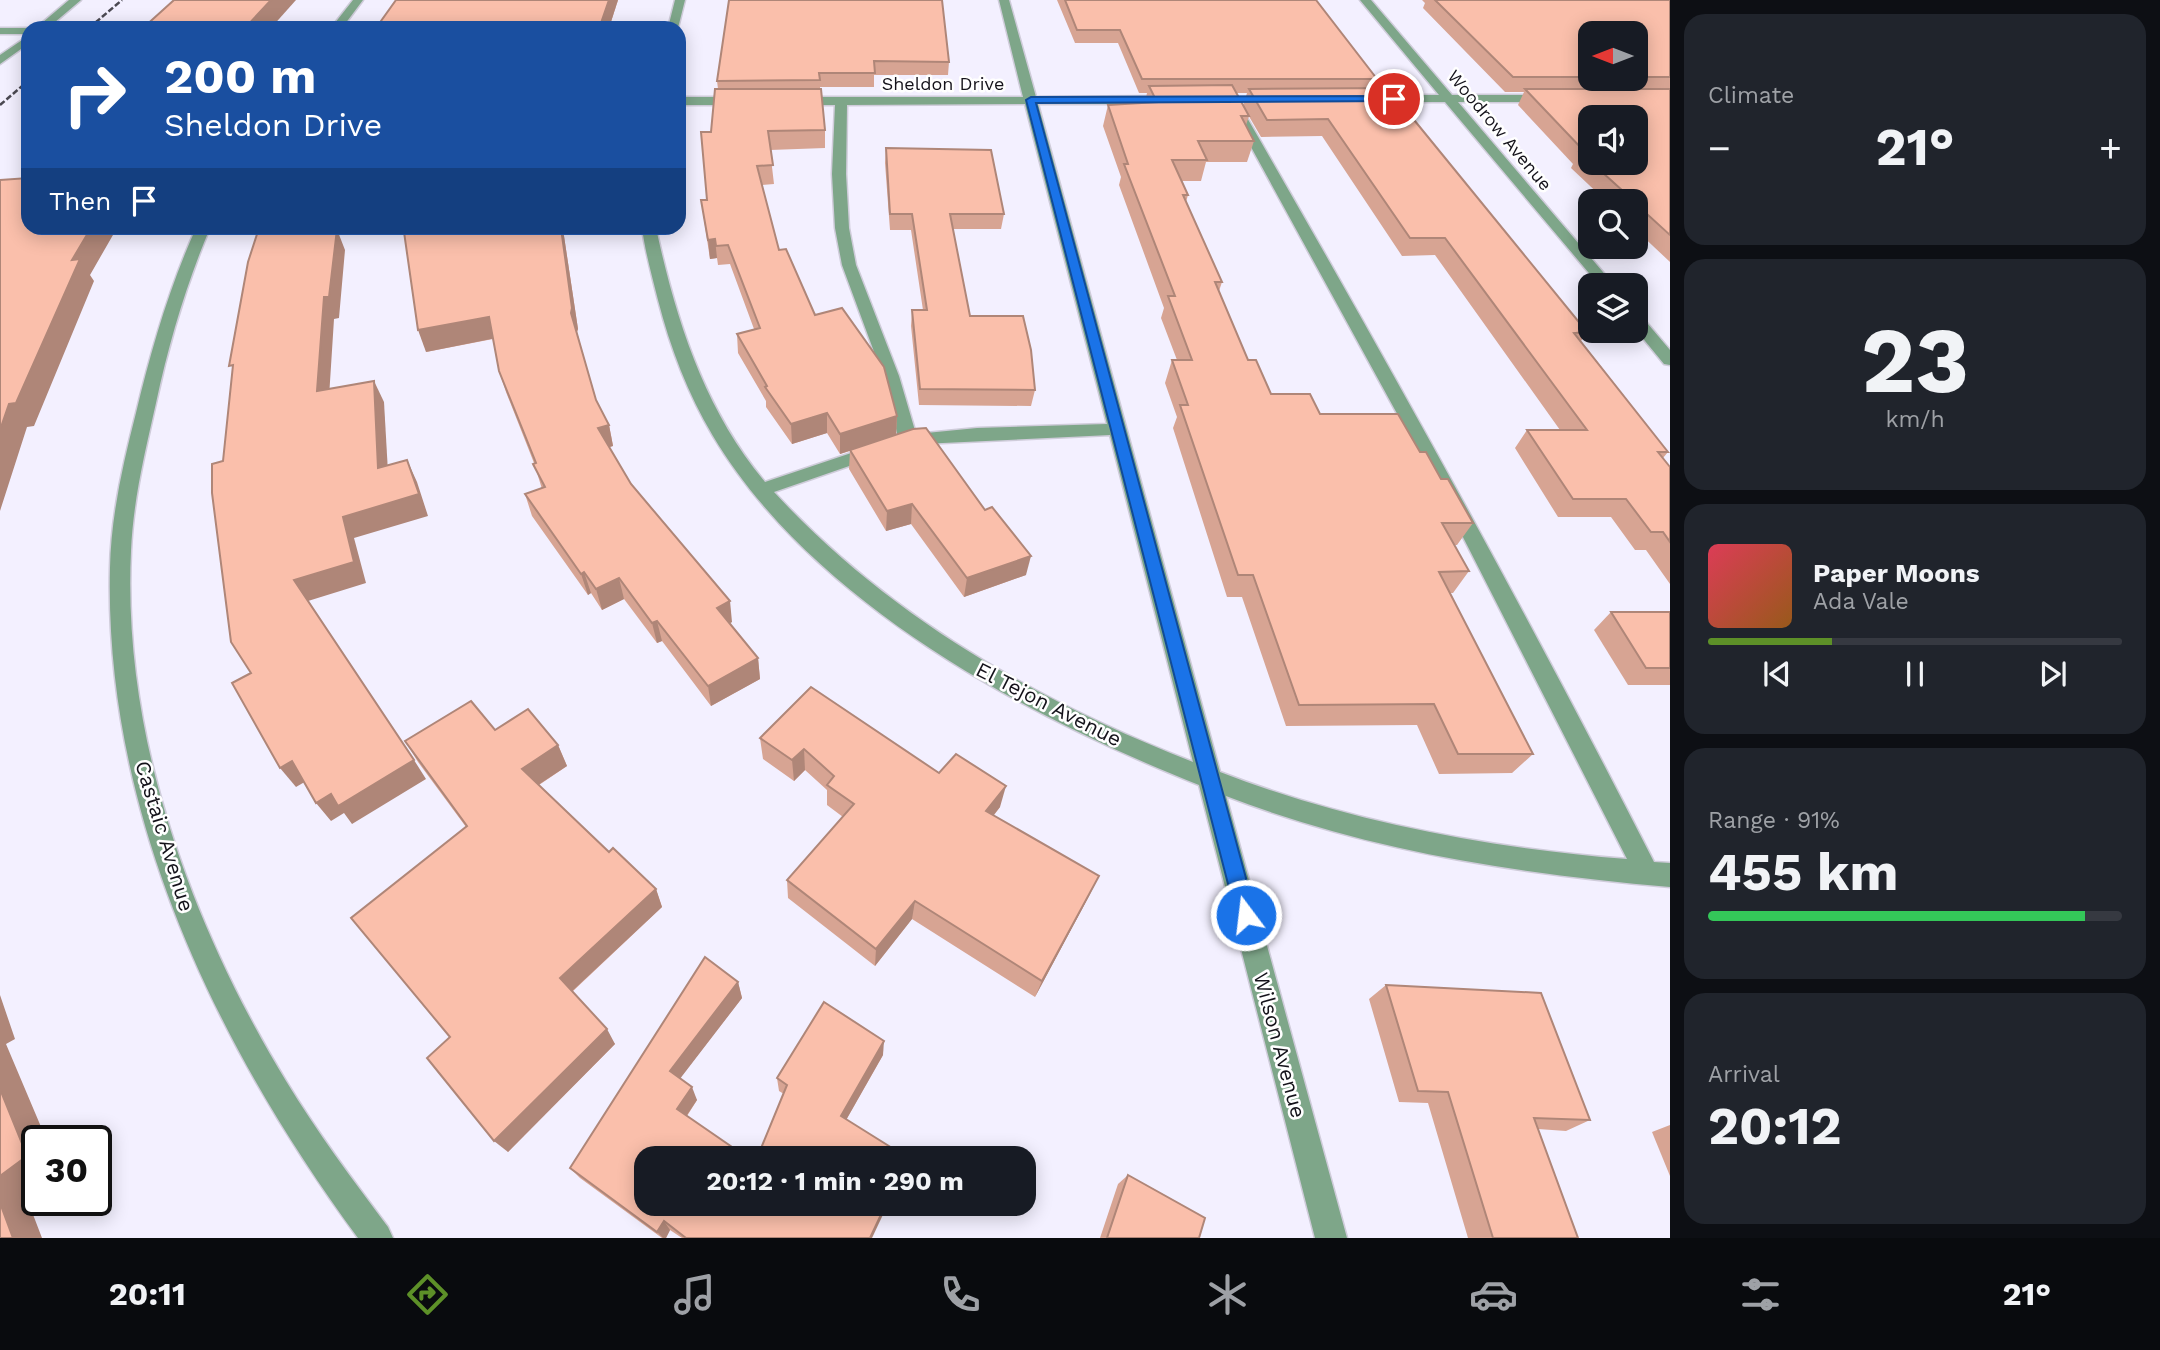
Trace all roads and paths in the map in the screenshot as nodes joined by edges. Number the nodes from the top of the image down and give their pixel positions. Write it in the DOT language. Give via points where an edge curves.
graph roads {
  1 [pos="76,0"];
  2 [pos="358,0"];
  3 [pos="680,0"];
  4 [pos="1004,0"];
  5 [pos="1364,0"];
  6 [pos="50,21"];
  7 [pos="342,21"];
  8 [pos="675,21"];
  9 [pos="0,31"];
  10 [pos="21,31"];
  11 [pos="21,44"];
  12 [pos="0,61"];
  13 [pos="1559,98"];
  14 [pos="1231,99"];
  15 [pos="1353,99"];
  16 [pos="1449,99"];
  17 [pos="1031,100"];
  18 [pos="1191,100"];
  19 [pos="686,101"];
  20 [pos="760,101"];
  21 [pos="787,101"];
  22 [pos="841,101"];
  23 [pos="200,235"];
  24 [pos="651,235"];
  25 [pos="1597,273"];
  26 [pos="1648,334"];
  27 [pos="1670,360"];
  28 [pos="1118,429"];
  29 [pos="909,440"];
  30 [pos="761,490"];
  31 [pos="1210,780"];
  32 [pos="1647,874"];
  33 [pos="1670,875"];
  34 [pos="377,1238"];
  35 [pos="1331,1238"];
  1 -- 6 [label="street"];
  2 -- 7 [label="street"];
  3 -- 8 [label="street"];
  4 -- 17 [label="street, Wilson Avenue"];
  5 -- 16 [label="street, Woodrow Avenue"];
  9 -- 10 [label="street"];
  11 -- 12 [label="street"];
  13 -- 16 [label="street"];
  14 -- 32 [label="street" via="1546,671"];
  15 -- 16 [label="street"];
  16 -- 25 [label="street, Woodrow Avenue"];
  17 -- 18 [label="street, Sheldon Drive"];
  17 -- 22 [label="street, Sheldon Drive"];
  17 -- 28 [label="street, Wilson Avenue"];
  19 -- 20 [label="street"];
  21 -- 22 [label="street, Sheldon Drive"];
  22 -- 29 [label="street" via="839,174 849,265 891,376"];
  23 -- 34 [label="street, Castaic Avenue" via="162,337 129,482 120,570 124,669 143,780 183,904 247,1042 342,1193"];
  24 -- 30 [label="street, El Tejon Avenue" via="696,386 723,437"];
  26 -- 27 [label="street"];
  28 -- 29 [label="street"];
  28 -- 31 [label="street, Wilson Avenue"];
  29 -- 30 [label="street"];
  30 -- 31 [label="street, El Tejon Avenue" via="812,545 889,610 970,664 1065,717"];
  31 -- 32 [label="street, El Tejon Avenue" via="1339,821 1466,851"];
  31 -- 35 [label="street, Wilson Avenue"];
  32 -- 33 [label="street, El Tejon Avenue"];
}
